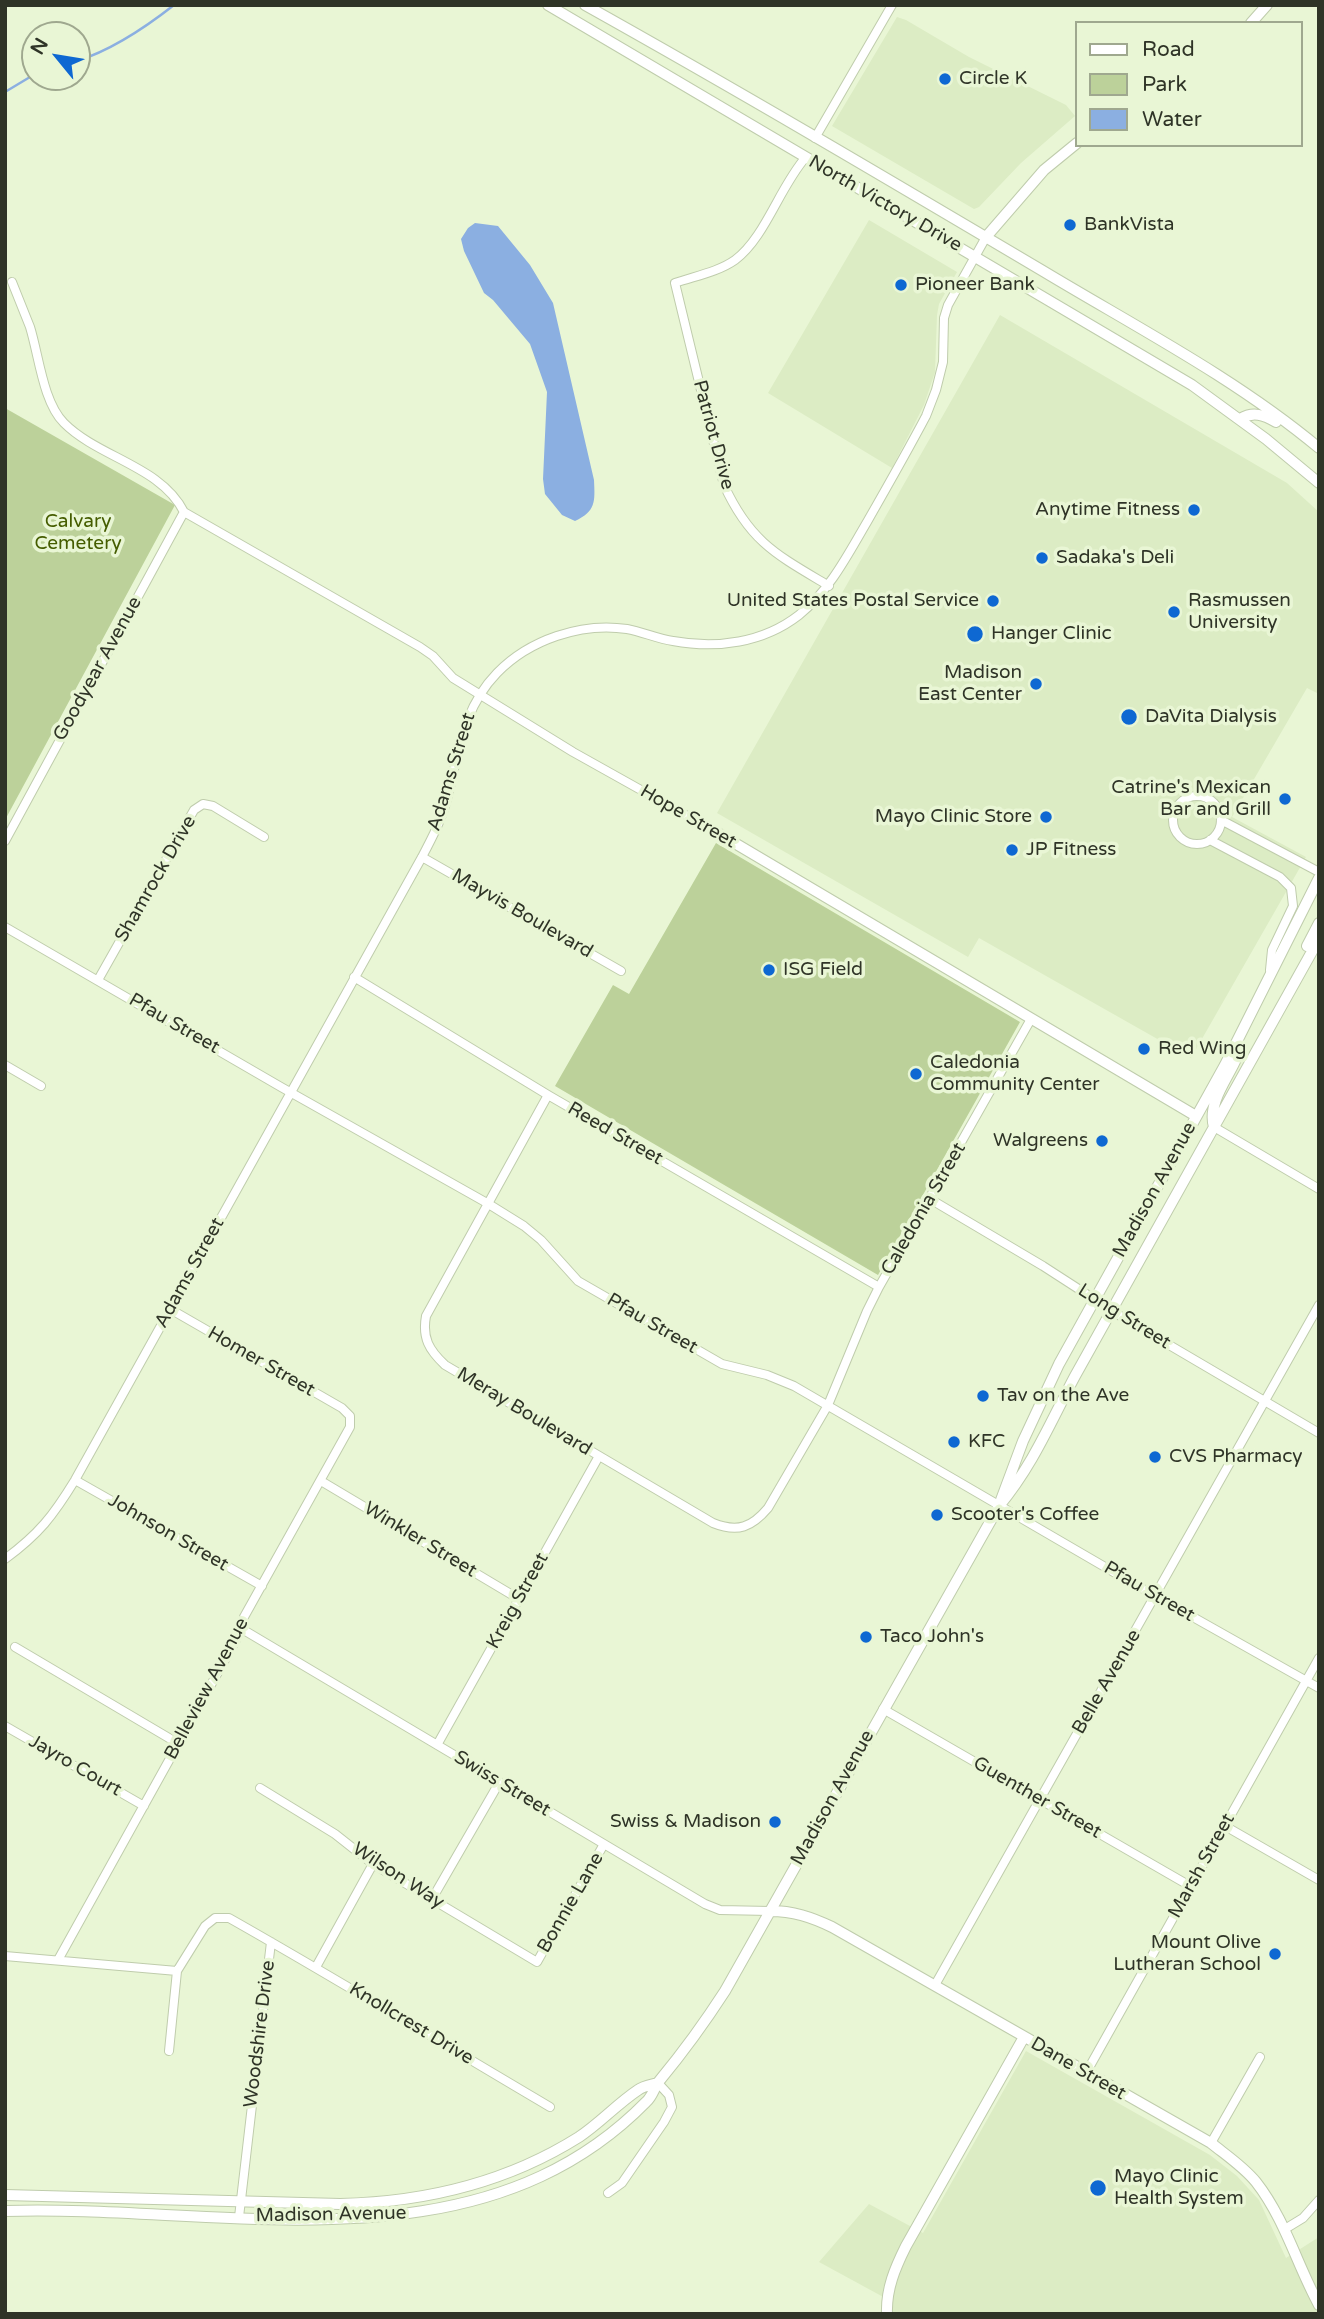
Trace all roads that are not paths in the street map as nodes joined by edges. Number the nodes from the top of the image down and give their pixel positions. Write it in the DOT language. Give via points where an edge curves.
graph roads {
  1 [pos="548,5"];
  2 [pos="585,5"];
  3 [pos="892,5"];
  4 [pos="1267,5"];
  5 [pos="1253,21"];
  6 [pos="815,138"];
  7 [pos="1076,144"];
  8 [pos="806,157"];
  9 [pos="986,237"];
  10 [pos="975,256"];
  11 [pos="12,282"];
  12 [pos="1240,419"];
  13 [pos="1319,450"];
  14 [pos="1319,483"];
  15 [pos="184,512"];
  16 [pos="828,586"];
  17 [pos="480,693"];
  18 [pos="1221,820"];
  19 [pos="716,832"];
  20 [pos="264,837"];
  21 [pos="1210,840"];
  22 [pos="5,841"];
  23 [pos="422,857"];
  24 [pos="1319,872"];
  25 [pos="1319,878"];
  26 [pos="1319,923"];
  27 [pos="5,927"];
  28 [pos="1319,939"];
  29 [pos="621,971"];
  30 [pos="1270,971"];
  31 [pos="354,977"];
  32 [pos="98,980"];
  33 [pos="1249,1017"];
  34 [pos="1031,1019"];
  35 [pos="1260,1043"];
  36 [pos="5,1065"];
  37 [pos="41,1086"];
  38 [pos="290,1091"];
  39 [pos="548,1095"];
  40 [pos="1196,1116"];
  41 [pos="1214,1127"];
  42 [pos="1319,1189"];
  43 [pos="930,1199"];
  44 [pos="487,1203"];
  45 [pos="879,1287"];
  46 [pos="1095,1300"];
  47 [pos="1319,1305"];
  48 [pos="170,1310"];
  49 [pos="1112,1311"];
  50 [pos="1265,1402"];
  51 [pos="828,1405"];
  52 [pos="350,1416"];
  53 [pos="1319,1433"];
  54 [pos="598,1457"];
  55 [pos="75,1480"];
  56 [pos="321,1481"];
  57 [pos="999,1506"];
  58 [pos="5,1559"];
  59 [pos="261,1586"];
  60 [pos="1156,1596"];
  61 [pos="519,1599"];
  62 [pos="242,1629"];
  63 [pos="15,1647"];
  64 [pos="1319,1658"];
  65 [pos="1306,1681"];
  66 [pos="1319,1688"];
  67 [pos="883,1709"];
  68 [pos="5,1726"];
  69 [pos="179,1744"];
  70 [pos="437,1745"];
  71 [pos="499,1783"];
  72 [pos="260,1788"];
  73 [pos="1039,1799"];
  74 [pos="144,1806"];
  75 [pos="1225,1826"];
  76 [pos="604,1844"];
  77 [pos="373,1864"];
  78 [pos="1319,1880"];
  79 [pos="1190,1886"];
  80 [pos="432,1899"];
  81 [pos="770,1911"];
  82 [pos="271,1942"];
  83 [pos="5,1956"];
  84 [pos="58,1960"];
  85 [pos="537,1962"];
  86 [pos="316,1967"];
  87 [pos="177,1971"];
  88 [pos="935,1985"];
  89 [pos="1024,2037"];
  90 [pos="169,2051"];
  91 [pos="1260,2057"];
  92 [pos="1086,2073"];
  93 [pos="658,2082"];
  94 [pos="550,2107"];
  95 [pos="1210,2143"];
  96 [pos="608,2193"];
  97 [pos="5,2195"];
  98 [pos="1319,2200"];
  99 [pos="240,2201"];
  100 [pos="5,2211"];
  101 [pos="239,2217"];
  102 [pos="1285,2230"];
  103 [pos="1319,2305"];
  104 [pos="887,2314"];
  1 -- 8 [label="main road, North Victory Drive"];
  2 -- 6 [label="main road, North Victory Drive"];
  3 -- 6 [label="street"];
  4 -- 5 [label="main road"];
  6 -- 9 [label="main road, North Victory Drive"];
  7 -- 9 [label="main road, Adams Street" via="1044,170"];
  8 -- 10 [label="main road, North Victory Drive"];
  8 -- 16 [label="street, Patriot Drive" via="737,259 675,283 724,485 736,510 753,534 777,555"];
  9 -- 10 [label="street, Adams Street"];
  9 -- 13 [label="main road, North Victory Drive" via="1220,377"];
  10 -- 12 [label="main road, North Victory Drive" via="1192,385"];
  10 -- 16 [label="street, Adams Street" via="944,318 943,362 926,416"];
  11 -- 15 [label="street" via="53,408 62,421 156,480 177,497"];
  12 -- 13 [label="main road" via="1265,416"];
  12 -- 14 [label="main road, North Victory Drive"];
  15 -- 17 [label="street, Hope Street" via="420,647 453,678"];
  15 -- 22 [label="street, Goodyear Avenue"];
  16 -- 17 [label="street, Adams Street" via="797,617 762,637 735,643 704,645 603,627 553,637 523,652"];
  17 -- 19 [label="street, Hope Street" via="573,752"];
  17 -- 23 [label="street, Adams Street" via="465,721 447,800"];
  18 -- 21 [label="street"];
  18 -- 21 [label="street" via="1218,807 1201,796 1186,798 1176,809 1173,823 1180,836 1191,843"];
  18 -- 24 [label="street"];
  19 -- 34 [label="main road, Hope Street"];
  20 -- 32 [label="street, Shamrock Drive" via="213,806 203,804 194,810"];
  21 -- 30 [label="street" via="1280,877 1291,888 1293,905 1272,950"];
  23 -- 29 [label="street, Mayvis Boulevard"];
  23 -- 31 [label="street, Adams Street"];
  25 -- 30 [label="main road, Madison Avenue"];
  26 -- 35 [label="main road"];
  27 -- 32 [label="street, Pfau Street"];
  28 -- 35 [label="main road, Madison Avenue"];
  30 -- 33 [label="main road, Madison Avenue"];
  31 -- 38 [label="street, Adams Street"];
  31 -- 39 [label="street, Reed Street"];
  32 -- 38 [label="street, Pfau Street"];
  33 -- 40 [label="main road, Madison Avenue"];
  33 -- 41 [label="main road" via="1240,1052 1214,1106"];
  34 -- 40 [label="main road, Hope Street"];
  34 -- 43 [label="street, Caledonia Street"];
  35 -- 41 [label="main road, Madison Avenue"];
  36 -- 37 [label="street"];
  38 -- 44 [label="street, Pfau Street"];
  38 -- 48 [label="street, Adams Street"];
  39 -- 44 [label="street, Meray Boulevard"];
  39 -- 45 [label="street, Reed Street"];
  40 -- 46 [label="main road, Madison Avenue"];
  41 -- 42 [label="street"];
  41 -- 49 [label="main road, Madison Avenue"];
  43 -- 45 [label="street, Caledonia Street"];
  43 -- 46 [label="street, Long Street"];
  44 -- 51 [label="street, Pfau Street" via="541,1240 578,1281 722,1364 766,1375"];
  44 -- 54 [label="street, Meray Boulevard" via="426,1316 423,1333 445,1365"];
  45 -- 51 [label="street, Caledonia Street"];
  46 -- 49 [label="street, Long Street"];
  46 -- 57 [label="main road, Madison Avenue" via="1044,1394"];
  47 -- 50 [label="street, Belle Avenue"];
  48 -- 52 [label="street, Homer Street"];
  48 -- 55 [label="street, Adams Street"];
  49 -- 50 [label="street, Long Street"];
  49 -- 57 [label="main road, Madison Avenue" via="1040,1447"];
  50 -- 53 [label="street, Long Street"];
  50 -- 60 [label="street, Belle Avenue"];
  51 -- 54 [label="street, Meray Boulevard" via="768,1508 744,1527 726,1529 713,1523"];
  51 -- 57 [label="street, Pfau Street"];
  52 -- 56 [label="street, Belleview Avenue" via="350,1427"];
  54 -- 61 [label="street, Kreig Street"];
  55 -- 58 [label="street, Adams Street" via="41,1530"];
  55 -- 59 [label="street, Johnson Street"];
  56 -- 59 [label="street, Belleview Avenue"];
  56 -- 61 [label="street, Winkler Street"];
  57 -- 60 [label="street, Pfau Street"];
  57 -- 67 [label="main road, Madison Avenue"];
  59 -- 62 [label="street, Belleview Avenue"];
  60 -- 65 [label="street, Pfau Street"];
  60 -- 73 [label="street, Belle Avenue"];
  61 -- 70 [label="street, Kreig Street"];
  62 -- 69 [label="street, Belleview Avenue"];
  62 -- 70 [label="street, Swiss Street"];
  63 -- 69 [label="street"];
  64 -- 65 [label="street, Marsh Street"];
  65 -- 66 [label="street, Pfau Street"];
  65 -- 75 [label="street, Marsh Street"];
  67 -- 73 [label="street, Guenther Street"];
  67 -- 81 [label="main road, Madison Avenue"];
  68 -- 74 [label="street, Jayro Court"];
  69 -- 74 [label="street, Belleview Avenue"];
  70 -- 71 [label="street, Swiss Street"];
  71 -- 76 [label="street, Swiss Street"];
  71 -- 80 [label="street"];
  72 -- 77 [label="street, Wilson Way" via="335,1834"];
  73 -- 79 [label="street, Guenther Street"];
  73 -- 88 [label="street, Belle Avenue"];
  74 -- 84 [label="street, Belleview Avenue"];
  75 -- 78 [label="street"];
  75 -- 79 [label="street, Marsh Street"];
  76 -- 81 [label="street, Swiss Street" via="705,1904 720,1910"];
  76 -- 85 [label="street, Bonnie Lane"];
  77 -- 80 [label="street, Wilson Way"];
  77 -- 86 [label="street"];
  79 -- 92 [label="street, Marsh Street"];
  80 -- 85 [label="street, Wilson Way"];
  81 -- 88 [label="main road, Dane Street" via="813,1918"];
  81 -- 93 [label="main road, Madison Avenue" via="709,2017"];
  82 -- 86 [label="street, Knollcrest Drive"];
  82 -- 87 [label="street, Woodshire Drive" via="229,1918 215,1918"];
  82 -- 99 [label="street, Woodshire Drive"];
  83 -- 84 [label="street"];
  84 -- 87 [label="street"];
  86 -- 94 [label="street, Knollcrest Drive"];
  87 -- 90 [label="street"];
  88 -- 89 [label="main road, Dane Street"];
  89 -- 92 [label="main road, Dane Street"];
  89 -- 104 [label="main road" via="895,2267"];
  91 -- 95 [label="street"];
  92 -- 95 [label="main road, Dane Street"];
  93 -- 96 [label="street" via="672,2107 622,2183"];
  93 -- 99 [label="main road, Madison Avenue" via="639,2089 564,2146 479,2184 390,2202"];
  93 -- 101 [label="main road, Madison Avenue" via="629,2119 590,2148 530,2181 484,2199 391,2217"];
  95 -- 102 [label="main road, Dane Street" via="1257,2183"];
  97 -- 99 [label="main road, Madison Avenue"];
  98 -- 102 [label="street"];
  99 -- 101 [label="street, Woodshire Drive"];
  100 -- 101 [label="main road, Madison Avenue"];
  102 -- 103 [label="main road, Dane Street"];
}
